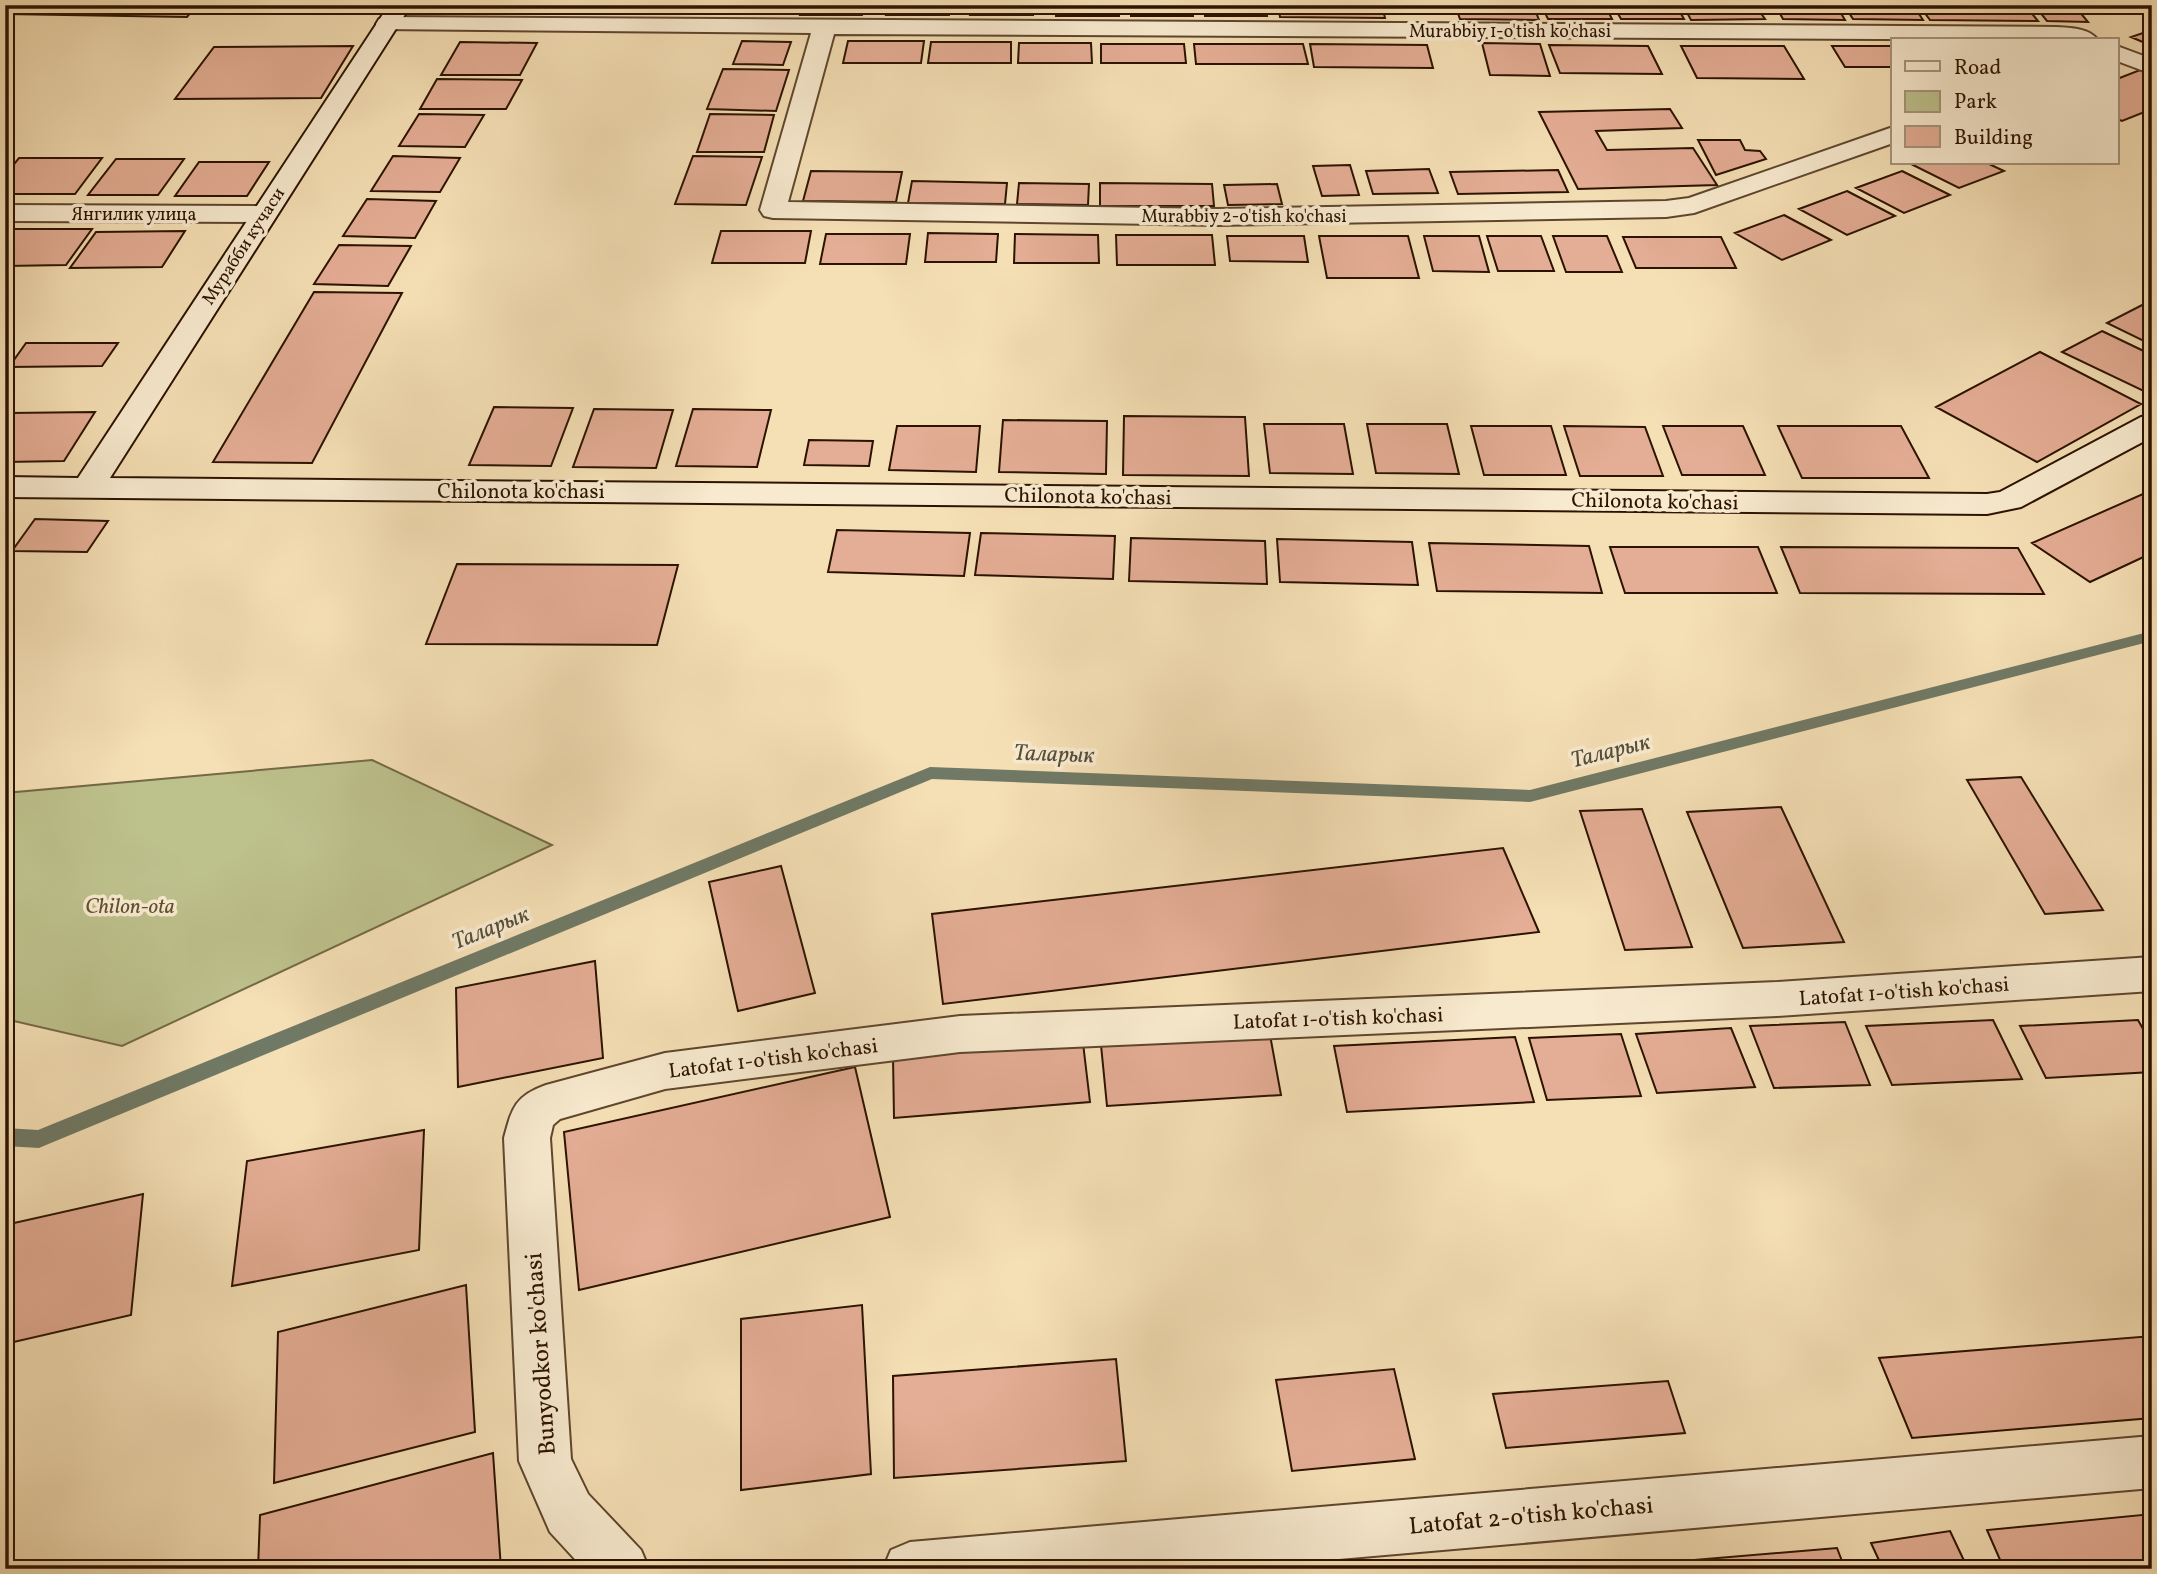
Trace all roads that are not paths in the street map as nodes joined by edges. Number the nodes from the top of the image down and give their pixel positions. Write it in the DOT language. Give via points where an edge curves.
graph roads {
  1 [pos="1386,5"];
  2 [pos="393,15"];
  3 [pos="824,27"];
  4 [pos="1392,30"];
  5 [pos="2081,38"];
  6 [pos="2118,54"];
  7 [pos="2152,67"];
  8 [pos="1891,135"];
  9 [pos="5,213"];
  10 [pos="263,214"];
  11 [pos="2152,424"];
  12 [pos="5,488"];
  13 [pos="88,488"];
  14 [pos="2152,974"];
  15 [pos="533,1115"];
  16 [pos="2152,1462"];
  17 [pos="622,1569"];
  18 [pos="910,1569"];
  1 -- 4 [label="street"];
  2 -- 3 [label="street, Murabbiy 1-o'tish ko'chasi"];
  2 -- 10 [label="street, Мурабби кучаси"];
  3 -- 4 [label="street, Murabbiy 1-o'tish ko'chasi"];
  3 -- 8 [label="street, Murabbiy 2-o'tish ko'chasi" via="773,210 1218,217 1666,209 1694,205"];
  4 -- 5 [label="street, Murabbiy 1-o'tish ko'chasi" via="2057,34"];
  6 -- 7 [label="street"];
  9 -- 10 [label="street, Янгилик улица"];
  10 -- 13 [label="street, Мурабби кучаси"];
  11 -- 13 [label="street, Chilonota ko'chasi" via="2009,500 1994,503"];
  12 -- 13 [label="street, Chilonota ko'chasi"];
  14 -- 15 [label="street, Latofat 1-o'tish ko'chasi" via="1763,1000 960,1034 665,1072 546,1104"];
  15 -- 17 [label="street, Bunyodkor ko'chasi" via="527,1138 545,1461 569,1513"];
  16 -- 18 [label="street, Latofat 2-o'tish ko'chasi"];
}
